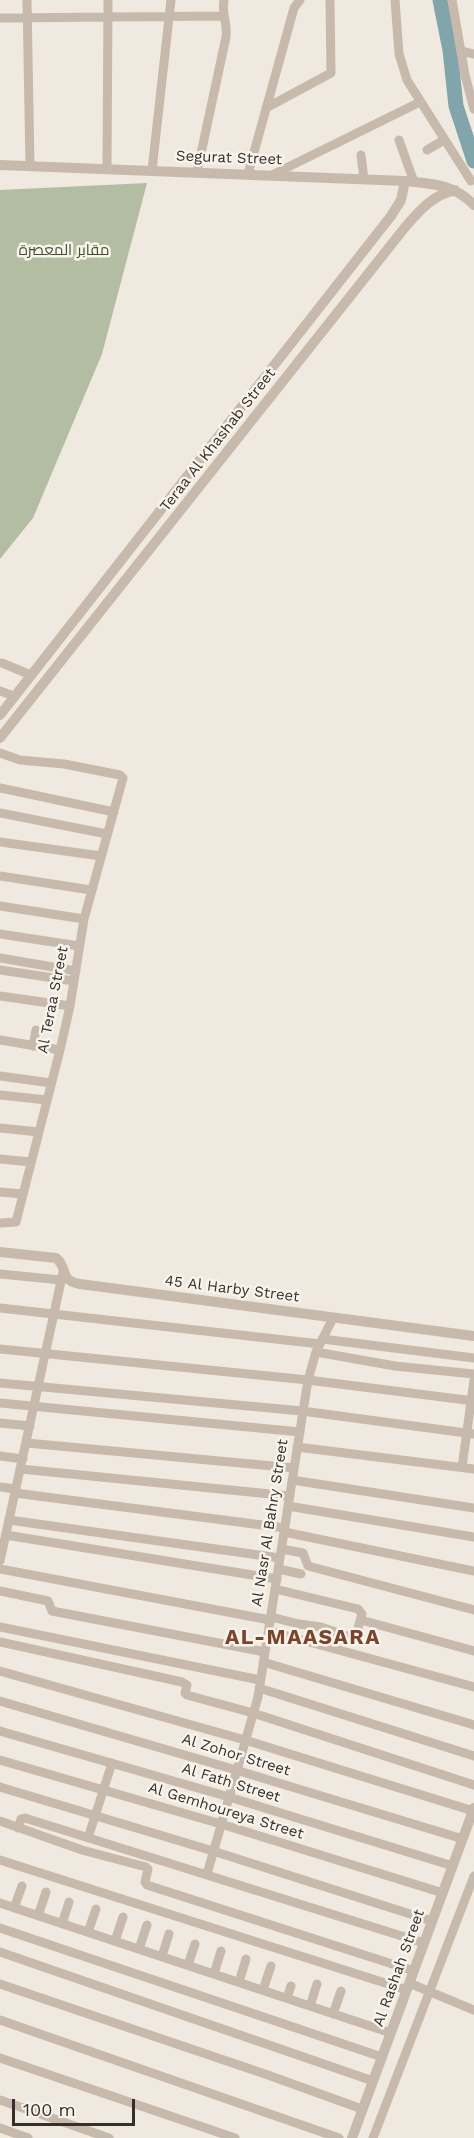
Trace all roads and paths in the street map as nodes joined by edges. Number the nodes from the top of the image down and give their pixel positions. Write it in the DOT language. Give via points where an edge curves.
graph roads {
  1 [pos="27,0"];
  2 [pos="108,0"];
  3 [pos="171,0"];
  4 [pos="224,0"];
  5 [pos="300,0"];
  6 [pos="330,0"];
  7 [pos="395,0"];
  8 [pos="452,0"];
  9 [pos="169,16"];
  10 [pos="223,16"];
  11 [pos="108,17"];
  12 [pos="0,18"];
  13 [pos="28,18"];
  14 [pos="461,51"];
  15 [pos="474,54"];
  16 [pos="420,102"];
  17 [pos="266,108"];
  18 [pos="474,109"];
  19 [pos="444,140"];
  20 [pos="399,141"];
  21 [pos="427,150"];
  22 [pos="361,155"];
  23 [pos="0,165"];
  24 [pos="30,165"];
  25 [pos="107,168"];
  26 [pos="152,170"];
  27 [pos="197,172"];
  28 [pos="248,174"];
  29 [pos="272,175"];
  30 [pos="363,179"];
  31 [pos="472,180"];
  32 [pos="410,182"];
  33 [pos="455,190"];
  34 [pos="474,205"];
  35 [pos="391,216"];
  36 [pos="406,226"];
  37 [pos="107,577"];
  38 [pos="120,588"];
  39 [pos="2,663"];
  40 [pos="31,675"];
  41 [pos="0,691"];
  42 [pos="14,696"];
  43 [pos="0,715"];
  44 [pos="0,738"];
  45 [pos="0,753"];
  46 [pos="0,788"];
  47 [pos="114,812"];
  48 [pos="0,813"];
  49 [pos="107,834"];
  50 [pos="0,842"];
  51 [pos="101,856"];
  52 [pos="0,876"];
  53 [pos="91,890"];
  54 [pos="0,906"];
  55 [pos="84,919"];
  56 [pos="0,933"];
  57 [pos="79,946"];
  58 [pos="0,958"];
  59 [pos="0,970"];
  60 [pos="76,971"];
  61 [pos="74,981"];
  62 [pos="0,996"];
  63 [pos="70,1006"];
  64 [pos="36,1030"];
  65 [pos="0,1040"];
  66 [pos="33,1046"];
  67 [pos="60,1050"];
  68 [pos="0,1076"];
  69 [pos="51,1083"];
  70 [pos="0,1095"];
  71 [pos="47,1100"];
  72 [pos="0,1128"];
  73 [pos="39,1132"];
  74 [pos="0,1159"];
  75 [pos="31,1162"];
  76 [pos="0,1192"];
  77 [pos="23,1194"];
  78 [pos="0,1223"];
  79 [pos="0,1252"];
  80 [pos="0,1274"];
  81 [pos="62,1276"];
  82 [pos="0,1308"];
  83 [pos="53,1314"];
  84 [pos="333,1318"];
  85 [pos="474,1336"];
  86 [pos="319,1345"];
  87 [pos="0,1349"];
  88 [pos="45,1354"];
  89 [pos="474,1358"];
  90 [pos="474,1374"];
  91 [pos="308,1380"];
  92 [pos="474,1380"];
  93 [pos="0,1383"];
  94 [pos="38,1388"];
  95 [pos="473,1401"];
  96 [pos="0,1403"];
  97 [pos="34,1407"];
  98 [pos="302,1411"];
  99 [pos="0,1423"];
  100 [pos="30,1426"];
  101 [pos="300,1432"];
  102 [pos="470,1433"];
  103 [pos="27,1443"];
  104 [pos="297,1446"];
  105 [pos="0,1456"];
  106 [pos="23,1459"];
  107 [pos="462,1467"];
  108 [pos="294,1468"];
  109 [pos="21,1469"];
  110 [pos="474,1469"];
  111 [pos="292,1480"];
  112 [pos="0,1487"];
  113 [pos="16,1491"];
  114 [pos="290,1496"];
  115 [pos="288,1506"];
  116 [pos="474,1508"];
  117 [pos="6,1527"];
  118 [pos="285,1530"];
  119 [pos="474,1537"];
  120 [pos="281,1553"];
  121 [pos="0,1561"];
  122 [pos="0,1569"];
  123 [pos="279,1569"];
  124 [pos="474,1572"];
  125 [pos="301,1574"];
  126 [pos="276,1584"];
  127 [pos="0,1591"];
  128 [pos="474,1610"];
  129 [pos="270,1618"];
  130 [pos="361,1620"];
  131 [pos="0,1627"];
  132 [pos="268,1631"];
  133 [pos="0,1642"];
  134 [pos="474,1651"];
  135 [pos="264,1657"];
  136 [pos="0,1671"];
  137 [pos="260,1684"];
  138 [pos="474,1687"];
  139 [pos="0,1701"];
  140 [pos="253,1713"];
  141 [pos="474,1725"];
  142 [pos="0,1731"];
  143 [pos="245,1740"];
  144 [pos="474,1756"];
  145 [pos="0,1760"];
  146 [pos="112,1763"];
  147 [pos="236,1770"];
  148 [pos="474,1785"];
  149 [pos="0,1787"];
  150 [pos="103,1789"];
  151 [pos="229,1797"];
  152 [pos="474,1810"];
  153 [pos="95,1815"];
  154 [pos="0,1821"];
  155 [pos="221,1824"];
  156 [pos="18,1828"];
  157 [pos="88,1838"];
  158 [pos="463,1839"];
  159 [pos="213,1851"];
  160 [pos="0,1860"];
  161 [pos="453,1866"];
  162 [pos="207,1874"];
  163 [pos="474,1876"];
  164 [pos="22,1886"];
  165 [pos="46,1892"];
  166 [pos="443,1893"];
  167 [pos="69,1902"];
  168 [pos="0,1904"];
  169 [pos="14,1908"];
  170 [pos="96,1909"];
  171 [pos="38,1916"];
  172 [pos="123,1917"];
  173 [pos="432,1921"];
  174 [pos="62,1924"];
  175 [pos="147,1925"];
  176 [pos="0,1929"];
  177 [pos="88,1932"];
  178 [pos="169,1934"];
  179 [pos="115,1941"];
  180 [pos="424,1942"];
  181 [pos="195,1944"];
  182 [pos="139,1949"];
  183 [pos="221,1951"];
  184 [pos="0,1952"];
  185 [pos="162,1956"];
  186 [pos="246,1959"];
  187 [pos="188,1965"];
  188 [pos="271,1966"];
  189 [pos="414,1971"];
  190 [pos="214,1974"];
  191 [pos="239,1982"];
  192 [pos="0,1984"];
  193 [pos="317,1984"];
  194 [pos="291,1986"];
  195 [pos="408,1987"];
  196 [pos="263,1990"];
  197 [pos="341,1991"];
  198 [pos="430,1992"];
  199 [pos="287,1998"];
  200 [pos="310,2006"];
  201 [pos="474,2010"];
  202 [pos="333,2014"];
  203 [pos="0,2020"];
  204 [pos="391,2033"];
  205 [pos="382,2057"];
  206 [pos="0,2058"];
  207 [pos="373,2081"];
  208 [pos="0,2100"];
  209 [pos="362,2109"];
  210 [pos="0,2128"];
  211 [pos="28,2138"];
  212 [pos="109,2138"];
  213 [pos="235,2138"];
  214 [pos="339,2138"];
  215 [pos="352,2138"];
  216 [pos="373,2138"];
  1 -- 13 [label="street"];
  2 -- 11 [label="street"];
  3 -- 9 [label="street"];
  4 -- 10 [label="street"];
  5 -- 17 [label="street" via="294,8"];
  6 -- 17 [label="street" via="331,73"];
  7 -- 16 [label="street" via="402,67"];
  8 -- 14 [label="street"];
  9 -- 10 [label="street"];
  9 -- 11 [label="street"];
  9 -- 26 [label="street"];
  10 -- 27 [label="street" via="226,37"];
  11 -- 13 [label="street"];
  11 -- 25 [label="street"];
  12 -- 13 [label="street"];
  13 -- 24 [label="street"];
  14 -- 15 [label="street"];
  14 -- 18 [label="street"];
  16 -- 19 [label="street"];
  16 -- 29 [label="street"];
  17 -- 28 [label="street"];
  19 -- 21 [label="street"];
  19 -- 31 [label="street"];
  20 -- 32 [label="street"];
  22 -- 30 [label="street"];
  23 -- 24 [label="street, Segurat Street"];
  24 -- 25 [label="street, Segurat Street"];
  25 -- 26 [label="street, Segurat Street"];
  26 -- 27 [label="street, Segurat Street"];
  27 -- 28 [label="street, Segurat Street"];
  28 -- 29 [label="street, Segurat Street"];
  29 -- 30 [label="street, Segurat Street"];
  30 -- 32 [label="street, Segurat Street"];
  31 -- 33 [label="street, Teraa Al Khashab Street"];
  32 -- 33 [label="street, Segurat Street"];
  32 -- 35 [label="street, Teraa Al Khashab Street"];
  33 -- 34 [label="street"];
  33 -- 36 [label="street, Teraa Al Khashab Street" via="430,200"];
  35 -- 36 [label="street"];
  35 -- 37 [label="street, Teraa Al Khashab Street"];
  36 -- 38 [label="street, Teraa Al Khashab Street"];
  37 -- 38 [label="street"];
  37 -- 40 [label="street, Teraa Al Khashab Street"];
  38 -- 44 [label="street, Teraa Al Khashab Street"];
  39 -- 40 [label="street"];
  40 -- 42 [label="street, Teraa Al Khashab Street"];
  41 -- 42 [label="street"];
  42 -- 43 [label="street, Teraa Al Khashab Street"];
  45 -- 47 [label="street, Al Teraa Street" via="20,760 120,774 123,780"];
  46 -- 47 [label="street"];
  47 -- 49 [label="street, Al Teraa Street"];
  48 -- 49 [label="street"];
  49 -- 51 [label="street, Al Teraa Street"];
  50 -- 51 [label="street"];
  51 -- 53 [label="street, Al Teraa Street"];
  52 -- 53 [label="street"];
  53 -- 55 [label="street, Al Teraa Street"];
  54 -- 55 [label="street"];
  55 -- 57 [label="street, Al Teraa Street"];
  56 -- 57 [label="street"];
  57 -- 60 [label="street, Al Teraa Street"];
  58 -- 60 [label="street"];
  59 -- 61 [label="street"];
  60 -- 61 [label="street, Al Teraa Street"];
  61 -- 63 [label="street, Al Teraa Street"];
  62 -- 63 [label="street"];
  63 -- 67 [label="street, Al Teraa Street"];
  64 -- 66 [label="street"];
  65 -- 66 [label="street"];
  66 -- 67 [label="street"];
  67 -- 69 [label="street, Al Teraa Street"];
  68 -- 69 [label="street"];
  69 -- 71 [label="street, Al Teraa Street"];
  70 -- 71 [label="street"];
  71 -- 73 [label="street, Al Teraa Street"];
  72 -- 73 [label="street"];
  73 -- 75 [label="street, Al Teraa Street"];
  74 -- 75 [label="street"];
  75 -- 77 [label="street, Al Teraa Street"];
  76 -- 77 [label="street"];
  77 -- 78 [label="street, Al Teraa Street" via="16,1222"];
  79 -- 81 [label="street, 45 Al Harby Street" via="56,1258 62,1263"];
  80 -- 81 [label="street"];
  81 -- 83 [label="street"];
  81 -- 84 [label="street, 45 Al Harby Street" via="80,1284"];
  82 -- 83 [label="street"];
  83 -- 86 [label="street"];
  83 -- 88 [label="street"];
  84 -- 85 [label="street, 45 Al Harby Street"];
  84 -- 86 [label="street, Al Nasr Al Bahry Street"];
  86 -- 89 [label="street"];
  86 -- 90 [label="street" via="395,1366"];
  86 -- 91 [label="street, Al Nasr Al Bahry Street"];
  87 -- 88 [label="street"];
  88 -- 91 [label="street"];
  88 -- 94 [label="street"];
  91 -- 95 [label="street"];
  91 -- 98 [label="street, Al Nasr Al Bahry Street"];
  92 -- 95 [label="street"];
  93 -- 94 [label="street"];
  94 -- 97 [label="street"];
  94 -- 98 [label="street"];
  95 -- 102 [label="street"];
  96 -- 97 [label="street"];
  97 -- 100 [label="street"];
  97 -- 101 [label="street"];
  98 -- 101 [label="street, Al Nasr Al Bahry Street"];
  98 -- 102 [label="street"];
  99 -- 100 [label="street"];
  100 -- 103 [label="street"];
  101 -- 104 [label="street, Al Nasr Al Bahry Street"];
  102 -- 107 [label="street"];
  103 -- 106 [label="street"];
  103 -- 108 [label="street"];
  104 -- 107 [label="street"];
  104 -- 108 [label="street, Al Nasr Al Bahry Street"];
  105 -- 106 [label="street"];
  106 -- 109 [label="street"];
  107 -- 110 [label="street"];
  108 -- 111 [label="street, Al Nasr Al Bahry Street"];
  109 -- 113 [label="street"];
  109 -- 114 [label="street"];
  111 -- 114 [label="street, Al Nasr Al Bahry Street"];
  111 -- 116 [label="street"];
  112 -- 113 [label="street"];
  113 -- 117 [label="street"];
  113 -- 118 [label="street"];
  114 -- 115 [label="street, Al Nasr Al Bahry Street"];
  115 -- 118 [label="street, Al Nasr Al Bahry Street"];
  115 -- 119 [label="street"];
  117 -- 120 [label="street"];
  117 -- 121 [label="street"];
  117 -- 126 [label="street"];
  118 -- 120 [label="street, Al Nasr Al Bahry Street"];
  118 -- 124 [label="street"];
  120 -- 123 [label="street, Al Nasr Al Bahry Street"];
  120 -- 128 [label="street" via="303,1553 308,1566"];
  122 -- 129 [label="street"];
  123 -- 125 [label="street"];
  123 -- 126 [label="street, Al Nasr Al Bahry Street"];
  126 -- 129 [label="street, Al Nasr Al Bahry Street"];
  126 -- 130 [label="street" via="360,1610"];
  127 -- 135 [label="street" via="48,1601 51,1611"];
  129 -- 130 [label="street" via="321,1627 352,1638"];
  129 -- 132 [label="street, Al Nasr Al Bahry Street"];
  130 -- 134 [label="street"];
  131 -- 137 [label="street"];
  132 -- 135 [label="street, Al Nasr Al Bahry Street"];
  132 -- 138 [label="street"];
  133 -- 140 [label="street" via="182,1682 187,1685 187,1695"];
  135 -- 137 [label="street, Al Nasr Al Bahry Street"];
  135 -- 141 [label="street"];
  136 -- 143 [label="street"];
  137 -- 140 [label="street, Al Nasr Al Bahry Street"];
  137 -- 144 [label="street"];
  139 -- 147 [label="street, Al Zohor Street"];
  140 -- 143 [label="street, Al Nasr Al Bahry Street"];
  140 -- 148 [label="street"];
  142 -- 146 [label="street, Al Fath Street"];
  143 -- 147 [label="street, Al Nasr Al Bahry Street"];
  143 -- 152 [label="street"];
  145 -- 150 [label="street, Al Gemhoureya Street"];
  146 -- 150 [label="street"];
  146 -- 151 [label="street, Al Fath Street"];
  147 -- 151 [label="street, Al Nasr Al Bahry Street"];
  147 -- 158 [label="street, Al Zohor Street"];
  149 -- 153 [label="street"];
  150 -- 153 [label="street"];
  150 -- 155 [label="street, Al Gemhoureya Street"];
  151 -- 155 [label="street, Al Nasr Al Bahry Street"];
  151 -- 161 [label="street, Al Fath Street"];
  152 -- 158 [label="street, Al Rashah Street"];
  153 -- 157 [label="street"];
  153 -- 159 [label="street"];
  154 -- 156 [label="street"];
  155 -- 159 [label="street, Al Nasr Al Bahry Street"];
  155 -- 166 [label="street, Al Gemhoureya Street"];
  156 -- 157 [label="street" via="24,1817"];
  156 -- 189 [label="street" via="146,1867 147,1885"];
  157 -- 162 [label="street"];
  158 -- 161 [label="street, Al Rashah Street"];
  159 -- 162 [label="street, Al Nasr Al Bahry Street"];
  159 -- 173 [label="street"];
  160 -- 195 [label="street"];
  161 -- 166 [label="street, Al Rashah Street"];
  162 -- 180 [label="street"];
  163 -- 198 [label="street"];
  164 -- 169 [label="street"];
  165 -- 171 [label="street"];
  166 -- 173 [label="street, Al Rashah Street"];
  167 -- 174 [label="street"];
  168 -- 169 [label="street"];
  169 -- 171 [label="street"];
  170 -- 177 [label="street"];
  171 -- 174 [label="street"];
  172 -- 179 [label="street"];
  173 -- 180 [label="street, Al Rashah Street"];
  174 -- 177 [label="street"];
  175 -- 182 [label="street"];
  176 -- 205 [label="street"];
  177 -- 179 [label="street"];
  178 -- 185 [label="street"];
  179 -- 182 [label="street"];
  180 -- 189 [label="street, Al Rashah Street"];
  181 -- 187 [label="street"];
  182 -- 185 [label="street"];
  183 -- 190 [label="street"];
  184 -- 207 [label="street"];
  185 -- 187 [label="street"];
  186 -- 191 [label="street"];
  187 -- 190 [label="street"];
  188 -- 196 [label="street"];
  189 -- 195 [label="street, Al Rashah Street"];
  190 -- 191 [label="street"];
  191 -- 196 [label="street"];
  192 -- 209 [label="street"];
  193 -- 200 [label="street"];
  194 -- 199 [label="street"];
  195 -- 198 [label="street"];
  195 -- 204 [label="street, Al Rashah Street"];
  196 -- 199 [label="street"];
  197 -- 202 [label="street"];
  198 -- 201 [label="street"];
  198 -- 216 [label="street"];
  199 -- 200 [label="street"];
  200 -- 202 [label="street"];
  202 -- 204 [label="street"];
  203 -- 214 [label="street"];
  204 -- 205 [label="street, Al Rashah Street"];
  205 -- 207 [label="street, Al Rashah Street"];
  206 -- 213 [label="street"];
  207 -- 209 [label="street, Al Rashah Street"];
  208 -- 212 [label="street"];
  209 -- 215 [label="street, Al Rashah Street"];
  210 -- 211 [label="street"];
}
